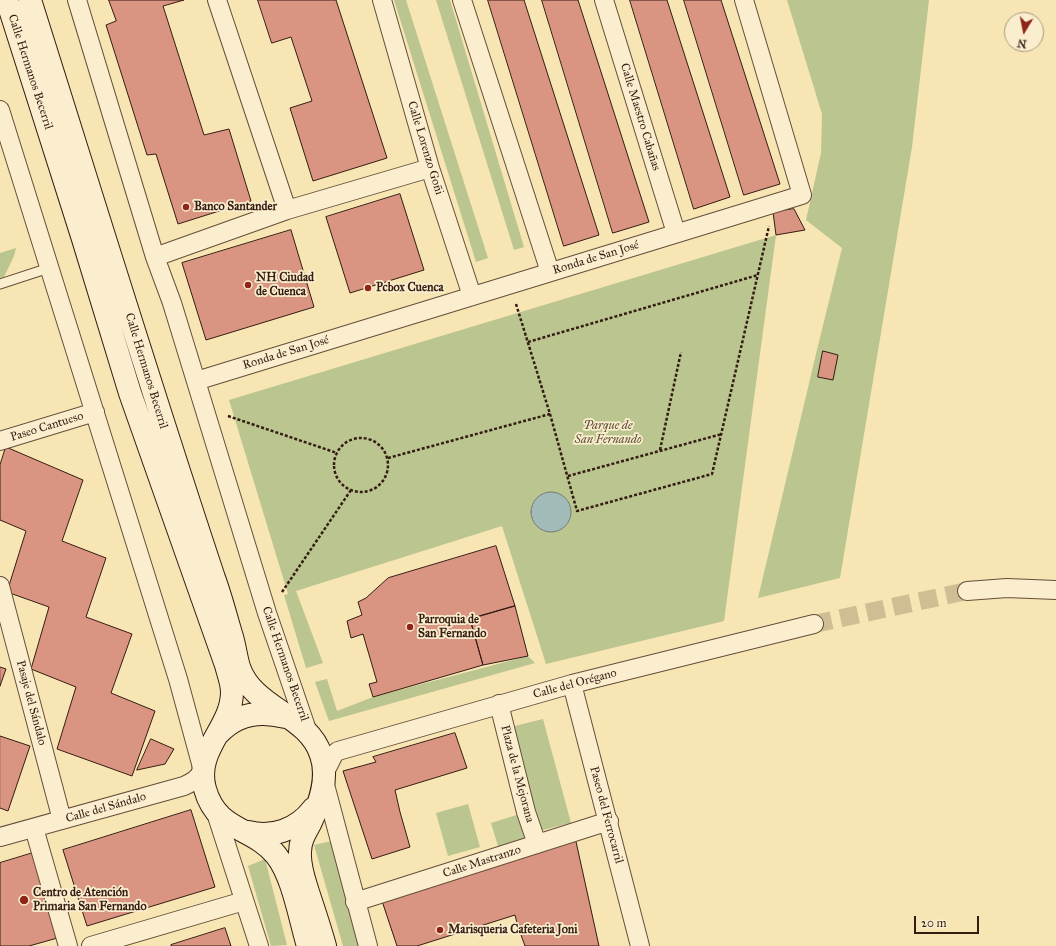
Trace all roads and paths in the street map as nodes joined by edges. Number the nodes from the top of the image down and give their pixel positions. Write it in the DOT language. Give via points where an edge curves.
graph roads {
  1 [pos="7,0"];
  2 [pos="30,0"];
  3 [pos="77,0"];
  4 [pos="218,0"];
  5 [pos="382,0"];
  6 [pos="462,0"];
  7 [pos="604,0"];
  8 [pos="744,0"];
  9 [pos="0,110"];
  10 [pos="430,168"];
  11 [pos="773,204"];
  12 [pos="287,210"];
  13 [pos="676,233"];
  14 [pos="155,257"];
  15 [pos="49,268"];
  16 [pos="550,272"];
  17 [pos="758,275"];
  18 [pos="0,284"];
  19 [pos="510,284"];
  20 [pos="472,296"];
  21 [pos="528,342"];
  22 [pos="681,352"];
  23 [pos="196,381"];
  24 [pos="205,408"];
  25 [pos="95,412"];
  26 [pos="550,414"];
  27 [pos="722,434"];
  28 [pos="0,441"];
  29 [pos="660,450"];
  30 [pos="337,453"];
  31 [pos="388,458"];
  32 [pos="568,476"];
  33 [pos="351,490"];
  34 [pos="0,586"];
  35 [pos="1056,590"];
  36 [pos="967,591"];
  37 [pos="268,613"];
  38 [pos="814,624"];
  39 [pos="572,684"];
  40 [pos="499,704"];
  41 [pos="305,731"];
  42 [pos="216,737"];
  43 [pos="338,751"];
  44 [pos="203,771"];
  45 [pos="323,784"];
  46 [pos="172,789"];
  47 [pos="212,806"];
  48 [pos="62,820"];
  49 [pos="609,821"];
  50 [pos="34,828"];
  51 [pos="245,832"];
  52 [pos="0,837"];
  53 [pos="537,844"];
  54 [pos="244,901"];
  55 [pos="355,902"];
  56 [pos="68,946"];
  57 [pos="91,946"];
  58 [pos="259,946"];
  59 [pos="308,946"];
  60 [pos="325,946"];
  61 [pos="368,946"];
  62 [pos="640,946"];
  1 -- 42 [label="main road, Calle Hermanos Becerril" via="130,393 226,665 232,690 231,700"];
  2 -- 41 [label="main road, Calle Hermanos Becerril" via="145,368 215,579 239,668 247,684 258,695"];
  3 -- 14 [label="street, Calle Hermanos Becerril"];
  4 -- 12 [label="street"];
  5 -- 10 [label="street, Calle Lorenzo Goñi"];
  6 -- 16 [label="street"];
  7 -- 13 [label="street, Calle Maestro Cabañas"];
  8 -- 11 [label="street, Ronda de San José" via="802,195"];
  9 -- 15 [label="street, Calle Hermanos Becerril"];
  10 -- 12 [label="street"];
  10 -- 20 [label="street, Calle Lorenzo Goñi"];
  11 -- 13 [label="street, Ronda de San José"];
  11 -- 17 [label="path"];
  12 -- 14 [label="street"];
  13 -- 16 [label="street, Ronda de San José"];
  14 -- 23 [label="street, Calle Hermanos Becerril"];
  15 -- 18 [label="lane"];
  15 -- 25 [label="street, Calle Hermanos Becerril"];
  16 -- 19 [label="street, Ronda de San José"];
  17 -- 21 [label="path"];
  17 -- 27 [label="path"];
  19 -- 20 [label="street, Ronda de San José"];
  19 -- 21 [label="path"];
  20 -- 23 [label="street, Ronda de San José"];
  21 -- 26 [label="path"];
  22 -- 29 [label="path"];
  23 -- 24 [label="street, Calle Hermanos Becerril"];
  24 -- 30 [label="path"];
  24 -- 37 [label="street, Calle Hermanos Becerril"];
  25 -- 28 [label="street, Paseo Cantueso"];
  25 -- 44 [label="street, Calle Hermanos Becerril" via="178,679"];
  26 -- 31 [label="path"];
  26 -- 32 [label="path"];
  27 -- 29 [label="path"];
  27 -- 32 [label="path" via="712,474 577,511"];
  29 -- 32 [label="path"];
  30 -- 31 [label="path" via="350,440 360,438 377,443"];
  30 -- 33 [label="path" via="336,475 339,481"];
  31 -- 33 [label="path" via="388,467 382,483 364,492"];
  33 -- 37 [label="path"];
  34 -- 48 [label="street, Pasaje del Sándalo"];
  35 -- 36 [label="street" via="1007,588"];
  37 -- 41 [label="street, Calle Hermanos Becerril"];
  38 -- 39 [label="street, Calle del Orégano"];
  39 -- 40 [label="street, Calle del Orégano"];
  39 -- 49 [label="street, Paseo del Ferrocarril"];
  40 -- 43 [label="street, Calle del Orégano"];
  40 -- 53 [label="street, Plaza de la Mejorana" via="526,812"];
  41 -- 42 [label="main road, Calle Hermanos Becerril" via="275,714 256,714 230,724"];
  41 -- 43 [label="street"];
  41 -- 45 [label="main road, Calle Hermanos Becerril" via="321,755"];
  42 -- 44 [label="main road, Calle Hermanos Becerril" via="205,756"];
  43 -- 45 [label="street" via="334,754"];
  44 -- 46 [label="street" via="192,783"];
  44 -- 47 [label="main road, Calle Hermanos Becerril" via="204,787"];
  45 -- 51 [label="main road, Calle Hermanos Becerril" via="307,816 291,828 278,833"];
  45 -- 55 [label="street, Calle Hermanos Becerril"];
  45 -- 60 [label="main road" via="314,815 301,841 300,860"];
  46 -- 47 [label="street, Calle del Sándalo" via="190,791 201,796"];
  46 -- 48 [label="street, Calle del Sándalo"];
  47 -- 51 [label="main road, Calle Hermanos Becerril" via="228,823"];
  47 -- 54 [label="street, Calle Hermanos Becerril"];
  48 -- 50 [label="street, Calle del Sándalo"];
  49 -- 53 [label="street, Calle Mastranzo"];
  49 -- 62 [label="street, Paseo del Ferrocarril"];
  50 -- 52 [label="street, Calle del Sándalo"];
  50 -- 56 [label="street"];
  51 -- 59 [label="main road, Calle Hermanos Becerril" via="266,844 284,866"];
  53 -- 55 [label="street, Calle Mastranzo"];
  54 -- 57 [label="street"];
  54 -- 58 [label="street, Calle Hermanos Becerril"];
  55 -- 61 [label="street, Calle Hermanos Becerril"];
}
